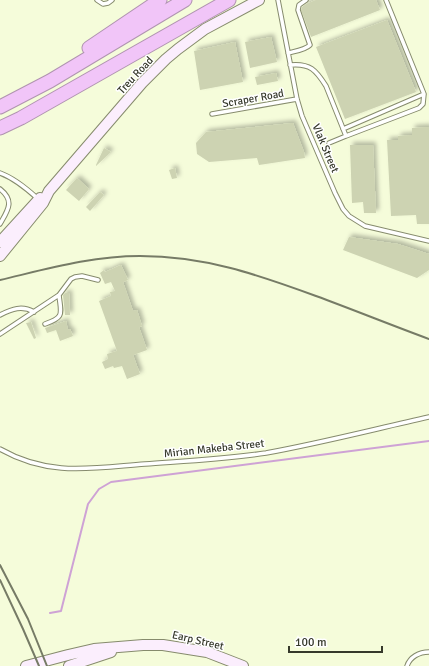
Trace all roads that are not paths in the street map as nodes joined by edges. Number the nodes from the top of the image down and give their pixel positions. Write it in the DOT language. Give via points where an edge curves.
graph roads {
  1 [pos="97,0"];
  2 [pos="112,0"];
  3 [pos="160,0"];
  4 [pos="184,0"];
  5 [pos="214,0"];
  6 [pos="229,0"];
  7 [pos="259,0"];
  8 [pos="278,0"];
  9 [pos="306,0"];
  10 [pos="392,0"];
  11 [pos="386,1"];
  12 [pos="168,34"];
  13 [pos="288,53"];
  14 [pos="290,65"];
  15 [pos="424,94"];
  16 [pos="297,99"];
  17 [pos="14,101"];
  18 [pos="0,107"];
  19 [pos="212,114"];
  20 [pos="0,128"];
  21 [pos="343,129"];
  22 [pos="346,136"];
  23 [pos="329,143"];
  24 [pos="0,173"];
  25 [pos="0,189"];
  26 [pos="40,201"];
  27 [pos="0,224"];
  28 [pos="429,241"];
  29 [pos="0,242"];
  30 [pos="0,256"];
  31 [pos="98,280"];
  32 [pos="58,295"];
  33 [pos="34,312"];
  34 [pos="0,315"];
  35 [pos="45,324"];
  36 [pos="0,334"];
  37 [pos="429,417"];
  38 [pos="0,449"];
  39 [pos="122,647"];
  40 [pos="429,652"];
  41 [pos="26,666"];
  42 [pos="69,666"];
  43 [pos="243,666"];
  44 [pos="407,666"];
  1 -- 2 [label="lane" via="103,4"];
  3 -- 17 [label="highway"];
  4 -- 17 [label="highway"];
  5 -- 12 [label="highway"];
  6 -- 12 [label="highway"];
  7 -- 26 [label="street, Treu Road" via="205,30 166,59 142,83"];
  8 -- 13 [label="lane, Vlak Street"];
  9 -- 13 [label="lane" via="299,5 298,10 310,45"];
  10 -- 11 [label="lane"];
  11 -- 15 [label="lane"];
  12 -- 20 [label="highway"];
  13 -- 14 [label="lane, Vlak Street"];
  14 -- 16 [label="lane, Vlak Street"];
  14 -- 21 [label="lane" via="302,64 318,74 326,86"];
  15 -- 21 [label="lane"];
  15 -- 22 [label="lane" via="423,104 419,108"];
  16 -- 19 [label="lane, Scraper Road"];
  16 -- 28 [label="lane, Vlak Street" via="335,193 349,216 365,226"];
  17 -- 18 [label="highway"];
  21 -- 22 [label="lane"];
  22 -- 23 [label="lane"];
  24 -- 26 [label="lane" via="24,186"];
  25 -- 27 [label="lane" via="9,201"];
  26 -- 29 [label="street, Treu Road"];
  26 -- 30 [label="street, Treu Road"];
  31 -- 32 [label="lane" via="75,276"];
  32 -- 33 [label="lane"];
  32 -- 35 [label="lane" via="61,314 56,320"];
  33 -- 34 [label="lane" via="18,308"];
  33 -- 36 [label="lane"];
  37 -- 38 [label="lane, Mirian Makeba Street" via="295,447 209,460 67,469 37,464"];
  39 -- 41 [label="street, Earp Street" via="86,651"];
  39 -- 42 [label="street, Earp Street"];
  39 -- 43 [label="street, Earp Street" via="163,645 185,648 207,652"];
  40 -- 44 [label="lane" via="418,654 409,660"];
}
